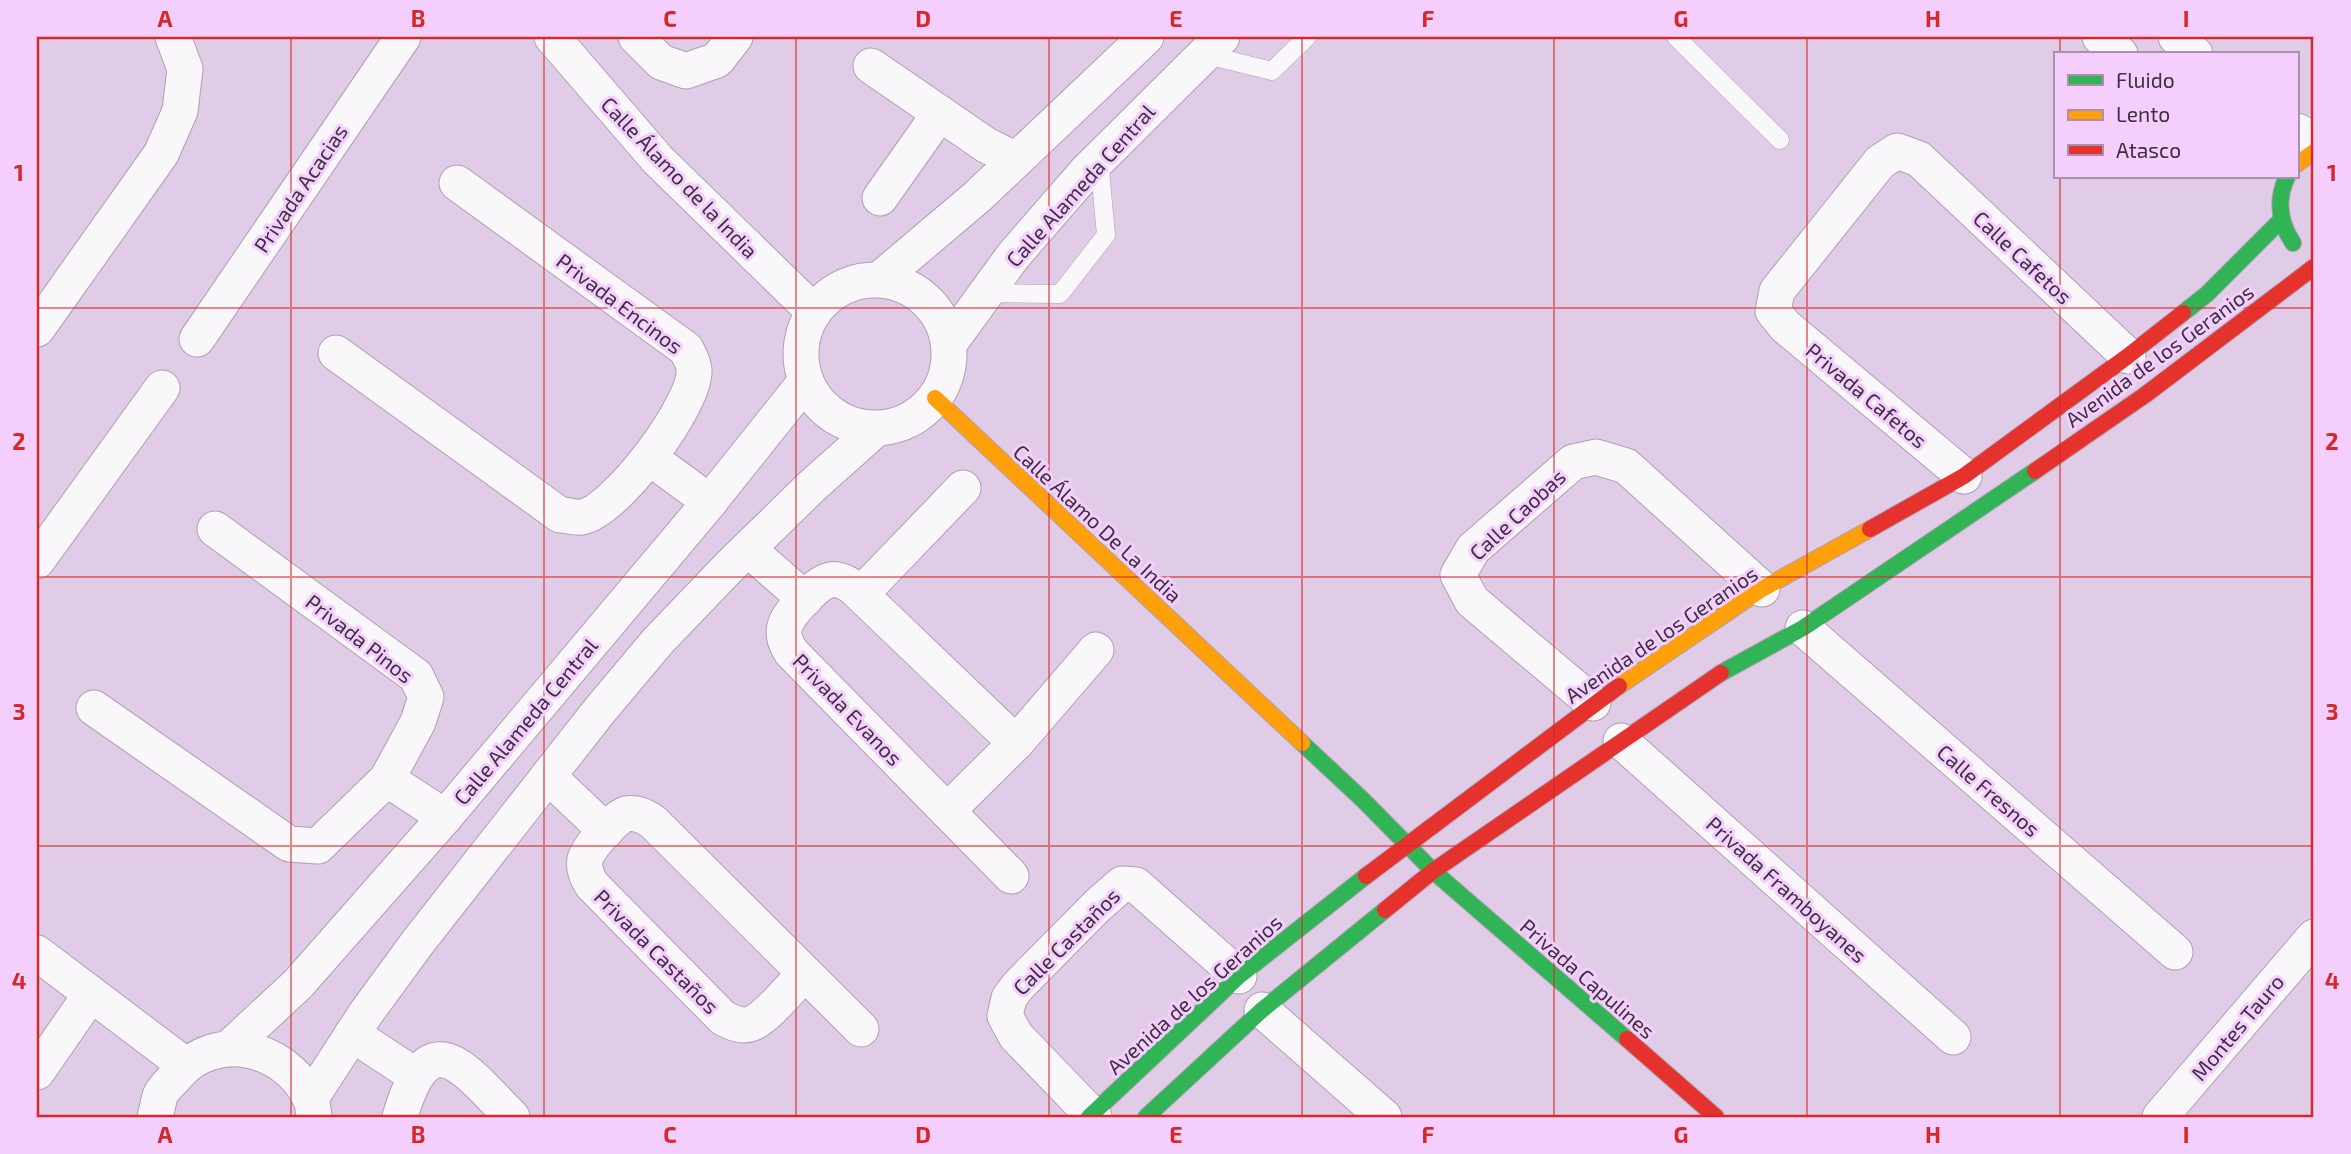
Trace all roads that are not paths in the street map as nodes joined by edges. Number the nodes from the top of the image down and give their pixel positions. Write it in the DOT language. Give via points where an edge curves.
graph roads {
  1 [pos="173,37"];
  2 [pos="403,37"];
  3 [pos="636,37"];
  4 [pos="736,37"];
  5 [pos="1146,37"];
  6 [pos="1307,37"];
  7 [pos="1676,37"];
  8 [pos="2100,37"];
  9 [pos="2176,37"];
  10 [pos="571,44"];
  11 [pos="1212,45"];
  12 [pos="2118,52"];
  13 [pos="2193,52"];
  14 [pos="871,66"];
  15 [pos="940,113"];
  16 [pos="2298,132"];
  17 [pos="1780,140"];
  18 [pos="2314,140"];
  19 [pos="2314,152"];
  20 [pos="1099,159"];
  21 [pos="1016,160"];
  22 [pos="2298,169"];
  23 [pos="457,183"];
  24 [pos="2283,185"];
  25 [pos="880,198"];
  26 [pos="2314,260"];
  27 [pos="2314,267"];
  28 [pos="880,279"];
  29 [pos="985,293"];
  30 [pos="1773,311"];
  31 [pos="814,312"];
  32 [pos="37,329"];
  33 [pos="197,339"];
  34 [pos="949,344"];
  35 [pos="336,353"];
  36 [pos="2128,355"];
  37 [pos="806,381"];
  38 [pos="162,388"];
  39 [pos="935,398"];
  40 [pos="876,429"];
  41 [pos="650,458"];
  42 [pos="1964,476"];
  43 [pos="963,488"];
  44 [pos="710,502"];
  45 [pos="215,530"];
  46 [pos="748,549"];
  47 [pos="37,561"];
  48 [pos="1762,589"];
  49 [pos="861,594"];
  50 [pos="805,599"];
  51 [pos="1803,628"];
  52 [pos="1096,650"];
  53 [pos="1593,703"];
  54 [pos="94,708"];
  55 [pos="1621,741"];
  56 [pos="1016,743"];
  57 [pos="548,776"];
  58 [pos="387,779"];
  59 [pos="947,811"];
  60 [pos="445,817"];
  61 [pos="606,831"];
  62 [pos="1406,844"];
  63 [pos="1433,871"];
  64 [pos="1011,876"];
  65 [pos="2314,937"];
  66 [pos="2175,953"];
  67 [pos="37,954"];
  68 [pos="805,973"];
  69 [pos="1239,976"];
  70 [pos="91,993"];
  71 [pos="1262,1010"];
  72 [pos="861,1029"];
  73 [pos="352,1034"];
  74 [pos="1953,1037"];
  75 [pos="229,1048"];
  76 [pos="186,1065"];
  77 [pos="37,1072"];
  78 [pos="416,1076"];
  79 [pos="312,1108"];
  80 [pos="1092,1116"];
  81 [pos="155,1117"];
  82 [pos="400,1117"];
  83 [pos="512,1117"];
  84 [pos="1146,1117"];
  85 [pos="1384,1117"];
  86 [pos="1716,1117"];
  87 [pos="2160,1117"];
  1 -- 32 [label="street" via="185,69 180,111 161,154"];
  2 -- 33 [label="street, Privada Acacias"];
  3 -- 4 [label="street" via="661,62 686,71 717,60"];
  5 -- 21 [label="street"];
  6 -- 11 [label="lane" via="1272,71"];
  7 -- 17 [label="lane"];
  8 -- 12 [label="street"];
  9 -- 13 [label="street"];
  10 -- 31 [label="street, Calle Álamo de la India" via="658,160"];
  11 -- 20 [label="street, Calle Alameda Central"];
  14 -- 15 [label="street"];
  15 -- 21 [label="street"];
  15 -- 25 [label="street"];
  16 -- 18 [label="street"];
  19 -- 22 [label="street, Avenida de los Geranios"];
  20 -- 29 [label="street, Calle Alameda Central"];
  20 -- 29 [label="lane" via="1106,235 1060,295"];
  21 -- 28 [label="street"];
  23 -- 41 [label="street, Privada Encinos" via="687,349 694,369 688,396"];
  24 -- 26 [label="street" via="2286,234"];
  24 -- 36 [label="street, Avenida de los Geranios" via="2207,294"];
  27 -- 51 [label="street, Avenida de los Geranios" via="2145,395"];
  28 -- 31 [label="street" via="843,287"];
  28 -- 34 [label="street" via="918,293 933,306"];
  29 -- 34 [label="street, Calle Alameda Central"];
  30 -- 36 [label="street, Calle Cafetos" via="1777,291 1880,162 1897,151 1919,159"];
  30 -- 42 [label="street, Privada Cafetos" via="1785,326"];
  31 -- 37 [label="street" via="801,346"];
  34 -- 39 [label="street" via="950,363"];
  35 -- 41 [label="street, Privada Encinos" via="560,515 582,517 605,506"];
  36 -- 42 [label="street, Avenida de los Geranios"];
  37 -- 40 [label="street" via="826,411 841,421"];
  37 -- 44 [label="street, Calle Alameda Central"];
  38 -- 47 [label="street"];
  39 -- 40 [label="street" via="910,421"];
  39 -- 62 [label="street, Calle Álamo De La India"];
  40 -- 46 [label="street"];
  41 -- 44 [label="street"];
  42 -- 48 [label="street, Avenida de los Geranios"];
  43 -- 49 [label="street"];
  44 -- 60 [label="street, Calle Alameda Central"];
  45 -- 58 [label="street, Privada Pinos" via="416,676 426,696 418,722"];
  46 -- 50 [label="street"];
  46 -- 57 [label="street" via="658,641"];
  48 -- 53 [label="street, Avenida de los Geranios"];
  48 -- 53 [label="street, Calle Caobas" via="1626,466 1596,457 1573,462 1474,549 1458,575 1472,601"];
  49 -- 50 [label="street, Privada Evanos" via="841,580 827,580"];
  49 -- 56 [label="street, Privada Evanos"];
  50 -- 59 [label="street, Privada Evanos" via="784,627 784,640 791,652"];
  51 -- 55 [label="street, Avenida de los Geranios" via="1708,680"];
  51 -- 66 [label="street, Calle Fresnos"];
  52 -- 56 [label="street"];
  53 -- 62 [label="street, Avenida de los Geranios"];
  54 -- 58 [label="street, Privada Pinos" via="289,844 318,846"];
  55 -- 63 [label="street, Avenida de los Geranios"];
  55 -- 74 [label="street, Privada Framboyanes"];
  56 -- 59 [label="street"];
  57 -- 61 [label="street"];
  57 -- 73 [label="street"];
  58 -- 60 [label="street"];
  59 -- 64 [label="street, Privada Evanos"];
  60 -- 75 [label="street, Calle Alameda Central" via="298,984"];
  61 -- 68 [label="street, Privada Castaños" via="625,814 639,814 652,821"];
  61 -- 68 [label="street, Privada Castaños" via="585,860 585,873 592,885 723,1018 750,1025"];
  62 -- 63 [label="street"];
  62 -- 69 [label="street, Avenida de los Geranios"];
  63 -- 71 [label="street, Avenida de los Geranios"];
  63 -- 86 [label="street, Privada Capulines"];
  65 -- 87 [label="street, Montes Tauro"];
  67 -- 70 [label="street"];
  68 -- 72 [label="street, Privada Castaños"];
  69 -- 80 [label="street, Avenida de los Geranios"];
  69 -- 80 [label="street, Calle Castaños" via="1136,885 1122,884 1097,906 1018,986 1005,1016 1016,1037"];
  70 -- 76 [label="street"];
  70 -- 77 [label="street"];
  71 -- 84 [label="street, Avenida de los Geranios"];
  71 -- 85 [label="street"];
  73 -- 78 [label="street"];
  73 -- 79 [label="street"];
  75 -- 76 [label="street"];
  75 -- 79 [label="street" via="262,1053 291,1070"];
  76 -- 81 [label="street" via="161,1094"];
  78 -- 82 [label="street"];
  78 -- 83 [label="street" via="432,1061 448,1059"];
}
